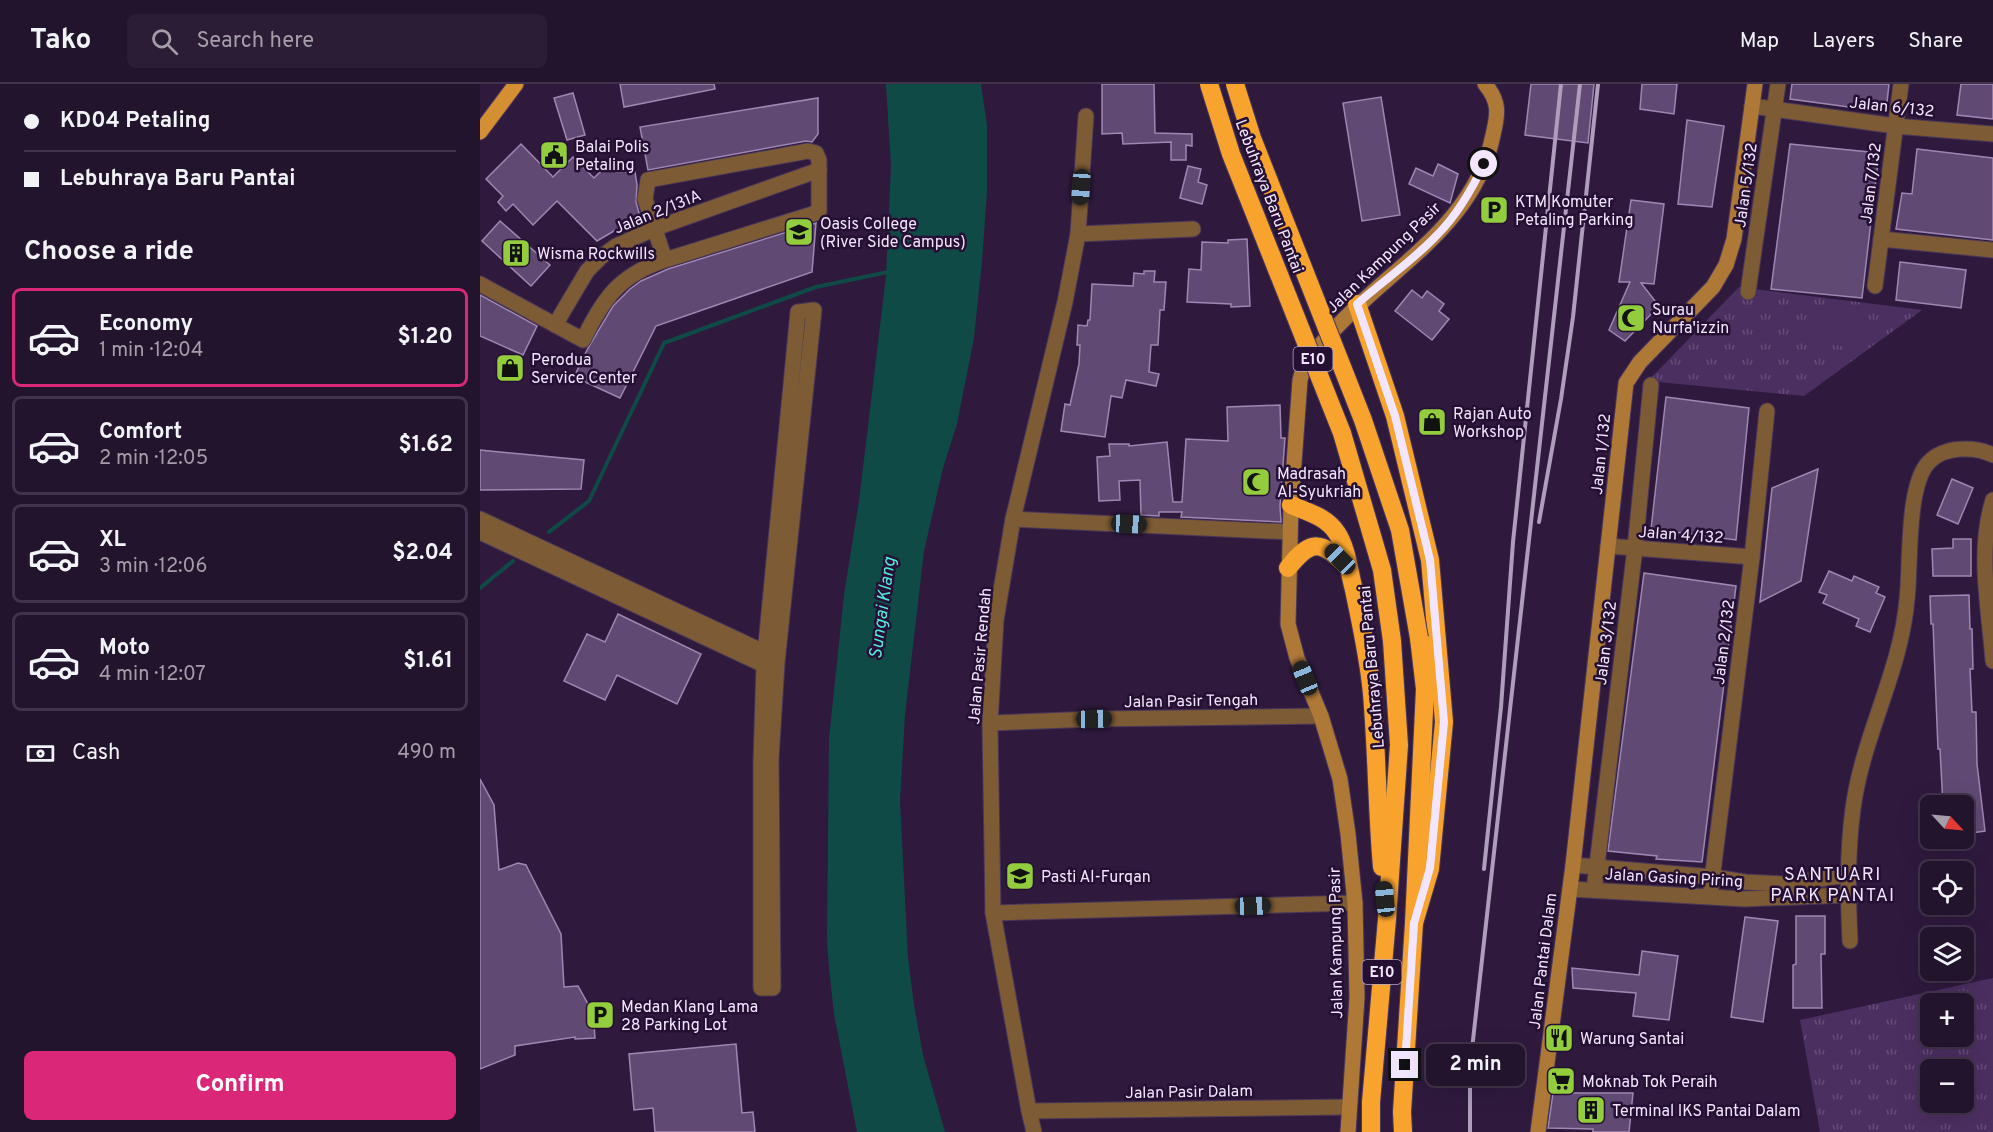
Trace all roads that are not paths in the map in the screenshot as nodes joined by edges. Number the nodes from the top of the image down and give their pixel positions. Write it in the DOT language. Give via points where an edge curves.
graph roads {
  1 [pos="516,84"];
  2 [pos="1209,84"];
  3 [pos="1235,84"];
  4 [pos="1485,84"];
  5 [pos="1755,84"];
  6 [pos="1778,84"];
  7 [pos="1901,84"];
  8 [pos="1752,106"];
  9 [pos="1774,109"];
  10 [pos="1086,116"];
  11 [pos="1895,126"];
  12 [pos="480,132"];
  13 [pos="1993,134"];
  14 [pos="819,170"];
  15 [pos="656,228"];
  16 [pos="1193,229"];
  17 [pos="1078,234"];
  18 [pos="1881,239"];
  19 [pos="1993,250"];
  20 [pos="664,260"];
  21 [pos="480,284"];
  22 [pos="1875,286"];
  23 [pos="1748,292"];
  24 [pos="1357,304"];
  25 [pos="555,326"];
  26 [pos="1651,385"];
  27 [pos="1767,411"];
  28 [pos="1993,455"];
  29 [pos="1993,500"];
  30 [pos="1291,506"];
  31 [pos="480,519"];
  32 [pos="1013,519"];
  33 [pos="480,532"];
  34 [pos="1290,532"];
  35 [pos="1608,546"];
  36 [pos="1635,548"];
  37 [pos="1752,557"];
  38 [pos="1288,568"];
  39 [pos="1348,568"];
  40 [pos="1993,660"];
  41 [pos="769,661"];
  42 [pos="1321,716"];
  43 [pos="990,723"];
  44 [pos="1573,865"];
  45 [pos="1596,867"];
  46 [pos="1848,875"];
  47 [pos="1714,878"];
  48 [pos="1570,889"];
  49 [pos="1594,890"];
  50 [pos="1848,895"];
  51 [pos="1710,896"];
  52 [pos="1355,903"];
  53 [pos="993,913"];
  54 [pos="1387,919"];
  55 [pos="1414,923"];
  56 [pos="1850,941"];
  57 [pos="1349,1107"];
  58 [pos="1029,1111"];
  59 [pos="1034,1132"];
  60 [pos="1348,1132"];
  61 [pos="1371,1132"];
  62 [pos="1403,1132"];
  63 [pos="1538,1132"];
  1 -- 12 [label="main road"];
  2 -- 54 [label="highway, Lebuhraya Baru Pantai / E10, bridge" via="1231,154 1342,433 1382,570 1392,641 1399,745"];
  3 -- 55 [label="highway, Lebuhraya Baru Pantai / E10, bridge" via="1252,138 1363,420 1400,530 1425,689"];
  4 -- 24 [label="street, Jalan Kampung Pasir" via="1497,104 1496,120 1491,146 1474,183 1439,233"];
  5 -- 8 [label="street, Jalan 1/132"];
  6 -- 9 [label="street, Jalan 5/132"];
  7 -- 11 [label="street, Jalan 7/132"];
  8 -- 9 [label="street, Jalan 6/132"];
  8 -- 35 [label="street, Jalan 1/132" via="1734,239 1726,265 1713,287 1640,362 1626,382"];
  9 -- 11 [label="street, Jalan 6/132"];
  9 -- 23 [label="street, Jalan 5/132"];
  10 -- 17 [label="street, Jalan Pasir Rendah"];
  11 -- 13 [label="street, Jalan 6/132"];
  11 -- 18 [label="street, Jalan 7/132"];
  14 -- 15 [label="street, Jalan 2/131A"];
  14 -- 15 [label="street" via="816,153 808,151 648,180 645,199"];
  14 -- 20 [label="street" via="819,212"];
  15 -- 20 [label="street"];
  15 -- 25 [label="street, Jalan 2/131A" via="601,257 578,284"];
  16 -- 17 [label="street"];
  17 -- 32 [label="street, Jalan Pasir Rendah"];
  18 -- 19 [label="street"];
  18 -- 22 [label="street, Jalan 7/132"];
  20 -- 25 [label="street" via="643,267 623,281 607,298 583,340"];
  21 -- 25 [label="street"];
  24 -- 30 [label="street, Jalan Kampung Pasir" via="1302,372"];
  24 -- 55 [label="highway" via="1395,416 1430,560 1444,722 1430,868"];
  26 -- 36 [label="street, Jalan 3/132"];
  27 -- 37 [label="street, Jalan 2/132"];
  28 -- 46 [label="street" via="1965,449 1948,451 1929,461 1919,480 1912,511 1902,632 1857,778"];
  29 -- 40 [label="street" via="1985,550"];
  30 -- 34 [label="street, Jalan Kampung Pasir"];
  30 -- 39 [label="highway" via="1330,524 1339,535"];
  31 -- 41 [label="street"];
  32 -- 34 [label="street"];
  32 -- 43 [label="street, Jalan Pasir Rendah" via="996,620"];
  33 -- 41 [label="street"];
  34 -- 38 [label="street, Jalan Kampung Pasir"];
  35 -- 36 [label="street, Jalan 4/132"];
  35 -- 44 [label="street, Jalan 1/132"];
  36 -- 37 [label="street, Jalan 4/132"];
  36 -- 45 [label="street, Jalan 3/132"];
  37 -- 47 [label="street, Jalan 2/132"];
  38 -- 39 [label="highway" via="1305,549 1318,546 1331,550"];
  38 -- 42 [label="street, Jalan Kampung Pasir" via="1288,624 1297,658"];
  39 -- 54 [label="highway" via="1372,692 1377,819"];
  41 -- 41 [label="street" via="772,988 761,988 761,762"];
  41 -- 41 [label="street" via="798,312 814,310"];
  42 -- 43 [label="street, Jalan Pasir Tengah"];
  42 -- 52 [label="street, Jalan Kampung Pasir" via="1340,779"];
  43 -- 53 [label="street, Jalan Pasir Rendah"];
  44 -- 45 [label="street"];
  44 -- 48 [label="street, Jalan Pantai Dalam"];
  45 -- 47 [label="street"];
  45 -- 49 [label="street, Jalan 3/132"];
  46 -- 47 [label="street" via="1784,884"];
  46 -- 50 [label="street"];
  47 -- 51 [label="street, Jalan 2/132"];
  48 -- 49 [label="street, Jalan Gasing Piring"];
  48 -- 63 [label="street, Jalan Pantai Dalam"];
  49 -- 51 [label="street, Jalan Gasing Piring"];
  50 -- 51 [label="street, Jalan Gasing Piring" via="1774,899"];
  50 -- 56 [label="street"];
  52 -- 53 [label="street"];
  52 -- 57 [label="street, Jalan Kampung Pasir" via="1357,998"];
  53 -- 58 [label="street, Jalan Pasir Rendah"];
  54 -- 61 [label="highway, Lebuhraya Baru Pantai / E10"];
  55 -- 62 [label="highway, Lebuhraya Baru Pantai / E10"];
  57 -- 58 [label="street, Jalan Pasir Dalam"];
  57 -- 60 [label="street, Jalan Kampung Pasir"];
  58 -- 59 [label="street, Jalan Pasir Rendah"];
}
